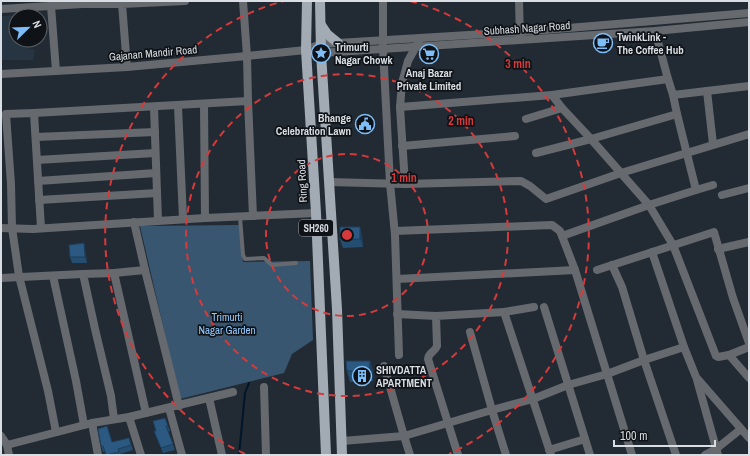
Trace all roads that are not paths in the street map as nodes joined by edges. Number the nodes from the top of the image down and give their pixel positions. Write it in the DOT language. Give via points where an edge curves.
graph roads {
  1 [pos="185,1"];
  2 [pos="243,1"];
  3 [pos="307,1"];
  4 [pos="320,1"];
  5 [pos="383,1"];
  6 [pos="519,1"];
  7 [pos="82,2"];
  8 [pos="144,2"];
  9 [pos="122,4"];
  10 [pos="51,6"];
  11 [pos="1,9"];
  12 [pos="749,13"];
  13 [pos="749,22"];
  14 [pos="321,25"];
  15 [pos="656,31"];
  16 [pos="520,36"];
  17 [pos="420,38"];
  18 [pos="338,43"];
  19 [pos="383,44"];
  20 [pos="417,46"];
  21 [pos="321,48"];
  22 [pos="306,50"];
  23 [pos="247,56"];
  24 [pos="127,67"];
  25 [pos="56,71"];
  26 [pos="1,74"];
  27 [pos="668,79"];
  28 [pos="749,86"];
  29 [pos="707,90"];
  30 [pos="673,94"];
  31 [pos="552,95"];
  32 [pos="248,101"];
  33 [pos="204,104"];
  34 [pos="178,106"];
  35 [pos="154,107"];
  36 [pos="400,107"];
  37 [pos="562,108"];
  38 [pos="34,113"];
  39 [pos="4,114"];
  40 [pos="676,114"];
  41 [pos="526,119"];
  42 [pos="155,132"];
  43 [pos="749,134"];
  44 [pos="515,136"];
  45 [pos="36,137"];
  46 [pos="591,139"];
  47 [pos="713,144"];
  48 [pos="402,146"];
  49 [pos="536,152"];
  50 [pos="155,153"];
  51 [pos="686,153"];
  52 [pos="37,160"];
  53 [pos="156,173"];
  54 [pos="621,173"];
  55 [pos="38,181"];
  56 [pos="329,182"];
  57 [pos="398,184"];
  58 [pos="713,184"];
  59 [pos="749,188"];
  60 [pos="696,190"];
  61 [pos="157,193"];
  62 [pos="722,196"];
  63 [pos="40,200"];
  64 [pos="650,205"];
  65 [pos="316,213"];
  66 [pos="240,216"];
  67 [pos="253,216"];
  68 [pos="205,218"];
  69 [pos="183,219"];
  70 [pos="158,221"];
  71 [pos="134,222"];
  72 [pos="1,228"];
  73 [pos="12,228"];
  74 [pos="41,228"];
  75 [pos="395,231"];
  76 [pos="562,236"];
  77 [pos="749,242"];
  78 [pos="673,245"];
  79 [pos="718,249"];
  80 [pos="652,252"];
  81 [pos="296,263"];
  82 [pos="612,265"];
  83 [pos="145,270"];
  84 [pos="574,270"];
  85 [pos="597,270"];
  86 [pos="114,273"];
  87 [pos="83,274"];
  88 [pos="18,276"];
  89 [pos="53,276"];
  90 [pos="1,278"];
  91 [pos="397,279"];
  92 [pos="534,307"];
  93 [pos="544,307"];
  94 [pos="504,312"];
  95 [pos="398,314"];
  96 [pos="436,316"];
  97 [pos="470,332"];
  98 [pos="749,343"];
  99 [pos="684,347"];
  100 [pos="749,347"];
  101 [pos="399,355"];
  102 [pos="729,355"];
  103 [pos="644,360"];
  104 [pos="384,366"];
  105 [pos="607,374"];
  106 [pos="696,377"];
  107 [pos="749,378"];
  108 [pos="568,385"];
  109 [pos="264,387"];
  110 [pos="233,392"];
  111 [pos="209,398"];
  112 [pos="533,399"];
  113 [pos="179,406"];
  114 [pos="169,408"];
  115 [pos="492,410"];
  116 [pos="146,413"];
  117 [pos="129,417"];
  118 [pos="114,419"];
  119 [pos="448,423"];
  120 [pos="88,424"];
  121 [pos="741,429"];
  122 [pos="56,432"];
  123 [pos="1,436"];
  124 [pos="404,436"];
  125 [pos="749,438"];
  126 [pos="585,439"];
  127 [pos="342,441"];
  128 [pos="7,445"];
  129 [pos="550,452"];
  130 [pos="717,452"];
  131 [pos="8,455"];
  132 [pos="98,455"];
  133 [pos="140,455"];
  134 [pos="182,455"];
  135 [pos="222,455"];
  136 [pos="266,455"];
  137 [pos="326,455"];
  138 [pos="342,455"];
  139 [pos="410,455"];
  140 [pos="458,455"];
  141 [pos="506,455"];
  142 [pos="590,455"];
  143 [pos="632,455"];
  144 [pos="676,455"];
  145 [pos="705,455"];
  1 -- 8 [label="street"];
  2 -- 23 [label="street"];
  3 -- 22 [label="main road, Ring Road / SH260"];
  4 -- 14 [label="main road, SH260"];
  5 -- 19 [label="street"];
  6 -- 16 [label="street"];
  7 -- 9 [label="street"];
  7 -- 10 [label="street"];
  8 -- 9 [label="street"];
  9 -- 24 [label="street"];
  10 -- 11 [label="street"];
  10 -- 25 [label="street"];
  12 -- 16 [label="street"];
  13 -- 15 [label="street, Subhash Nagar Road"];
  14 -- 18 [label="main road"];
  14 -- 21 [label="main road, SH260"];
  15 -- 16 [label="street, Subhash Nagar Road"];
  15 -- 27 [label="street"];
  16 -- 17 [label="street"];
  16 -- 20 [label="street, Subhash Nagar Road"];
  17 -- 19 [label="street"];
  17 -- 20 [label="street"];
  18 -- 19 [label="street"];
  18 -- 21 [label="street"];
  19 -- 20 [label="street, Subhash Nagar Road"];
  19 -- 21 [label="street, Subhash Nagar Road"];
  19 -- 57 [label="street"];
  20 -- 36 [label="street" via="408,61 402,83"];
  21 -- 22 [label="street, Gajanan Mandir Road"];
  21 -- 56 [label="main road, SH260"];
  22 -- 23 [label="street, Gajanan Mandir Road"];
  22 -- 65 [label="main road, Ring Road / SH260"];
  23 -- 24 [label="street, Gajanan Mandir Road"];
  23 -- 32 [label="street"];
  24 -- 25 [label="street, Gajanan Mandir Road"];
  25 -- 26 [label="street, Gajanan Mandir Road"];
  27 -- 30 [label="street"];
  27 -- 31 [label="street"];
  28 -- 29 [label="street"];
  29 -- 30 [label="street"];
  29 -- 47 [label="street"];
  30 -- 40 [label="street"];
  31 -- 36 [label="street"];
  31 -- 37 [label="street"];
  32 -- 33 [label="street"];
  32 -- 67 [label="street"];
  33 -- 34 [label="street"];
  33 -- 68 [label="street"];
  34 -- 35 [label="street"];
  34 -- 69 [label="street"];
  35 -- 38 [label="street"];
  35 -- 42 [label="street"];
  36 -- 48 [label="street"];
  37 -- 41 [label="street"];
  37 -- 46 [label="street"];
  38 -- 39 [label="street"];
  38 -- 45 [label="street"];
  39 -- 73 [label="street" via="11,184"];
  40 -- 46 [label="street"];
  40 -- 51 [label="street"];
  42 -- 45 [label="street"];
  42 -- 50 [label="street"];
  43 -- 47 [label="street"];
  44 -- 48 [label="street"];
  45 -- 52 [label="street"];
  46 -- 49 [label="street"];
  46 -- 54 [label="street"];
  47 -- 51 [label="street"];
  48 -- 57 [label="street"];
  50 -- 52 [label="street"];
  50 -- 53 [label="street"];
  51 -- 54 [label="street"];
  51 -- 60 [label="street"];
  52 -- 55 [label="street"];
  53 -- 55 [label="street"];
  53 -- 61 [label="street"];
  54 -- 57 [label="street" via="546,199 521,181"];
  54 -- 64 [label="street"];
  55 -- 63 [label="street"];
  56 -- 57 [label="street"];
  56 -- 127 [label="main road, SH260"];
  57 -- 75 [label="street"];
  58 -- 60 [label="street"];
  59 -- 62 [label="street"];
  60 -- 64 [label="street"];
  61 -- 63 [label="street"];
  61 -- 70 [label="street"];
  63 -- 74 [label="street"];
  64 -- 76 [label="street"];
  64 -- 78 [label="street"];
  65 -- 67 [label="street"];
  65 -- 137 [label="main road, Ring Road / SH260"];
  66 -- 67 [label="street"];
  66 -- 68 [label="street"];
  66 -- 81 [label="lane" via="245,258 264,258 274,266"];
  68 -- 69 [label="street"];
  69 -- 70 [label="street"];
  70 -- 71 [label="street"];
  71 -- 74 [label="street"];
  71 -- 83 [label="street"];
  72 -- 73 [label="street"];
  73 -- 74 [label="street"];
  73 -- 88 [label="street"];
  75 -- 76 [label="street" via="552,225"];
  75 -- 91 [label="street"];
  76 -- 84 [label="street"];
  77 -- 79 [label="street"];
  78 -- 79 [label="street" via="714,232"];
  78 -- 80 [label="street"];
  78 -- 102 [label="street" via="716,356"];
  79 -- 98 [label="street"];
  80 -- 82 [label="street"];
  80 -- 99 [label="street"];
  82 -- 85 [label="street"];
  82 -- 103 [label="street" via="622,287"];
  83 -- 86 [label="street"];
  83 -- 113 [label="street"];
  84 -- 91 [label="street"];
  84 -- 105 [label="street"];
  86 -- 87 [label="street"];
  86 -- 116 [label="street"];
  87 -- 89 [label="street"];
  87 -- 118 [label="street"];
  88 -- 89 [label="street"];
  88 -- 90 [label="street"];
  88 -- 122 [label="street"];
  89 -- 120 [label="street"];
  91 -- 95 [label="street"];
  92 -- 94 [label="street"];
  93 -- 108 [label="street"];
  94 -- 96 [label="street"];
  94 -- 112 [label="street"];
  95 -- 96 [label="street"];
  95 -- 101 [label="street"];
  96 -- 119 [label="street" via="437,346 429,354 428,359"];
  97 -- 115 [label="street"];
  99 -- 103 [label="street"];
  99 -- 106 [label="street"];
  100 -- 102 [label="street"];
  102 -- 107 [label="street"];
  103 -- 105 [label="street"];
  103 -- 144 [label="street"];
  104 -- 124 [label="street"];
  105 -- 108 [label="street"];
  105 -- 143 [label="street"];
  106 -- 121 [label="street"];
  106 -- 130 [label="street"];
  108 -- 112 [label="street"];
  108 -- 126 [label="street"];
  109 -- 136 [label="street"];
  110 -- 111 [label="street"];
  111 -- 113 [label="street"];
  111 -- 135 [label="street"];
  112 -- 115 [label="street"];
  112 -- 129 [label="street"];
  113 -- 114 [label="street"];
  114 -- 116 [label="street"];
  114 -- 134 [label="street"];
  115 -- 119 [label="street"];
  115 -- 141 [label="street"];
  116 -- 117 [label="street"];
  117 -- 118 [label="street"];
  117 -- 133 [label="street"];
  118 -- 120 [label="street"];
  119 -- 124 [label="street"];
  119 -- 140 [label="street"];
  120 -- 122 [label="street"];
  120 -- 132 [label="street"];
  121 -- 125 [label="street"];
  121 -- 130 [label="street"];
  122 -- 128 [label="street"];
  123 -- 128 [label="street"];
  124 -- 127 [label="street"];
  124 -- 139 [label="street"];
  126 -- 129 [label="street"];
  126 -- 142 [label="street"];
  127 -- 138 [label="main road, SH260"];
  128 -- 131 [label="street"];
  130 -- 145 [label="street"];
}
